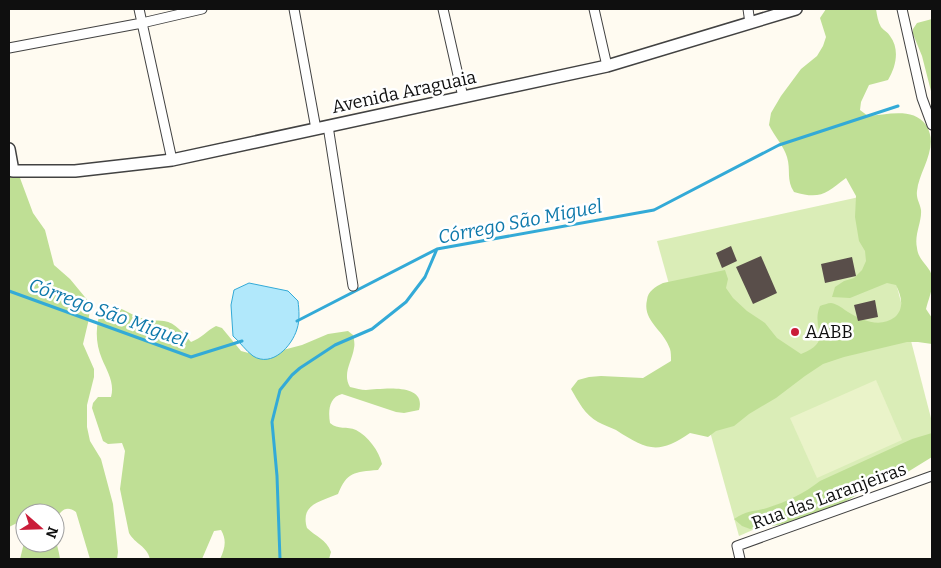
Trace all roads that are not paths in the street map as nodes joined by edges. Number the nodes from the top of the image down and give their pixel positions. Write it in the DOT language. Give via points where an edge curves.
graph roads {
  1 [pos="139,9"];
  2 [pos="202,9"];
  3 [pos="294,9"];
  4 [pos="443,9"];
  5 [pos="594,9"];
  6 [pos="748,9"];
  7 [pos="796,9"];
  8 [pos="902,9"];
  9 [pos="142,23"];
  10 [pos="750,23"];
  11 [pos="9,48"];
  12 [pos="607,66"];
  13 [pos="463,97"];
  14 [pos="932,125"];
  15 [pos="328,126"];
  16 [pos="316,129"];
  17 [pos="9,149"];
  18 [pos="172,160"];
  19 [pos="353,286"];
  20 [pos="932,476"];
  21 [pos="740,559"];
  1 -- 9 [label="street"];
  2 -- 9 [label="street"];
  3 -- 16 [label="street"];
  4 -- 13 [label="street"];
  5 -- 12 [label="street"];
  6 -- 10 [label="street"];
  7 -- 10 [label="street, Avenida Araguaia"];
  8 -- 14 [label="street" via="922,98"];
  9 -- 11 [label="street"];
  9 -- 18 [label="street"];
  10 -- 12 [label="street, Avenida Araguaia"];
  12 -- 13 [label="street, Avenida Araguaia"];
  13 -- 15 [label="street, Avenida Araguaia"];
  15 -- 16 [label="street, Avenida Araguaia"];
  15 -- 19 [label="street"];
  16 -- 18 [label="street, Avenida Araguaia"];
  17 -- 18 [label="street, Avenida Araguaia" via="13,170 75,170"];
  20 -- 21 [label="street, Rua das Laranjeiras" via="737,546"];
}
